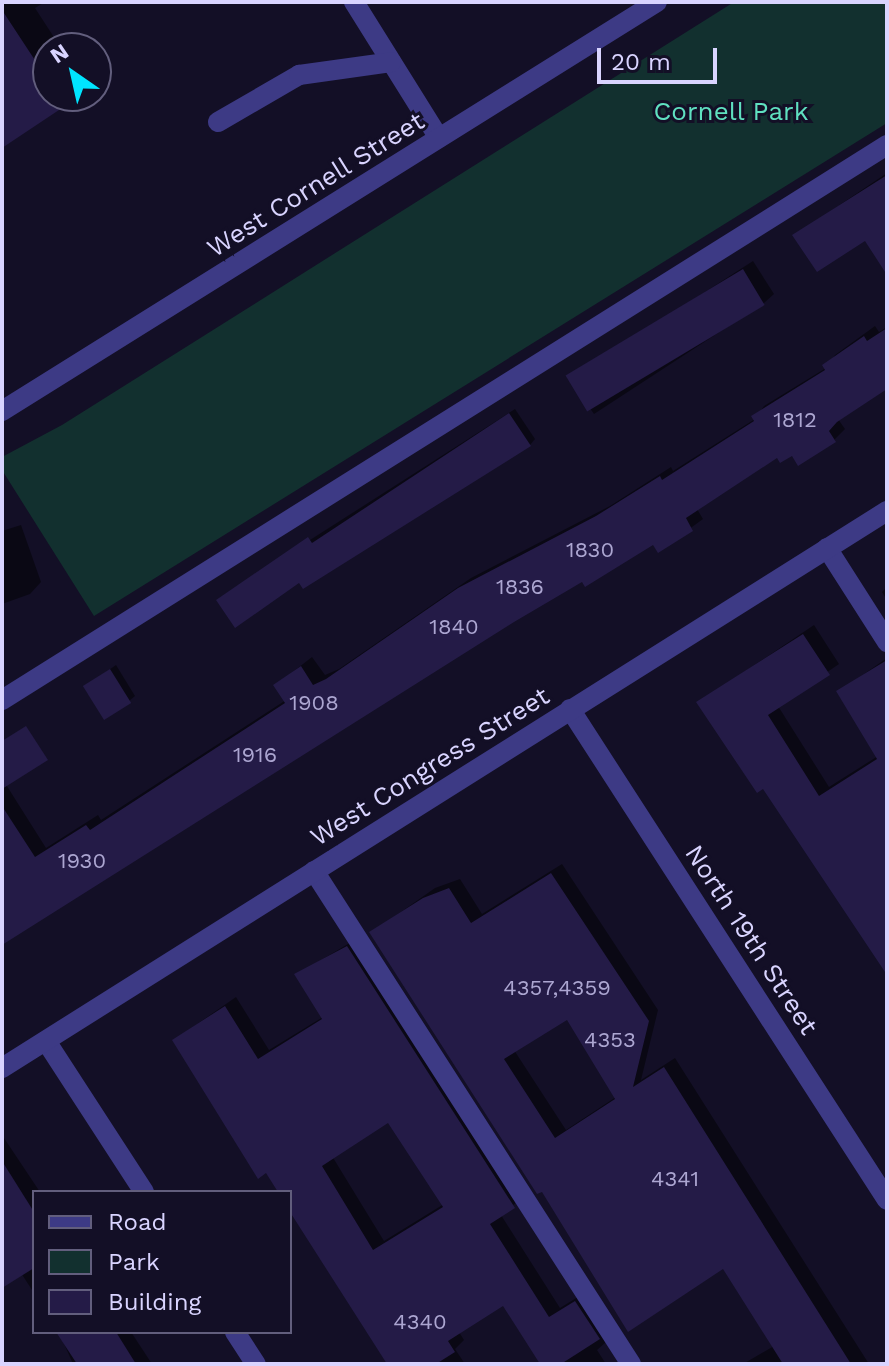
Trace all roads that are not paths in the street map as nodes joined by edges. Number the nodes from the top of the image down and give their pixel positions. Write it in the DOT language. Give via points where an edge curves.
graph roads {
  1 [pos="354,2"];
  2 [pos="657,2"];
  3 [pos="391,62"];
  4 [pos="218,122"];
  5 [pos="439,138"];
  6 [pos="887,145"];
  7 [pos="2,411"];
  8 [pos="887,511"];
  9 [pos="827,548"];
  10 [pos="887,642"];
  11 [pos="2,700"];
  12 [pos="570,709"];
  13 [pos="314,871"];
  14 [pos="46,1041"];
  15 [pos="2,1068"];
  16 [pos="143,1190"];
  17 [pos="887,1200"];
  18 [pos="236,1334"];
  19 [pos="256,1364"];
  20 [pos="631,1364"];
  1 -- 3 [label="street"];
  2 -- 5 [label="street, West Cornell Street"];
  3 -- 4 [label="street" via="299,75"];
  3 -- 5 [label="street"];
  5 -- 7 [label="street, West Cornell Street"];
  6 -- 11 [label="street"];
  8 -- 9 [label="street, West Congress Street"];
  9 -- 10 [label="street"];
  9 -- 12 [label="street, West Congress Street"];
  12 -- 13 [label="street, West Congress Street"];
  12 -- 17 [label="street, North 19th Street"];
  13 -- 14 [label="street, West Congress Street"];
  13 -- 20 [label="street"];
  14 -- 15 [label="street, West Congress Street"];
  14 -- 16 [label="street"];
  18 -- 19 [label="street"];
}
